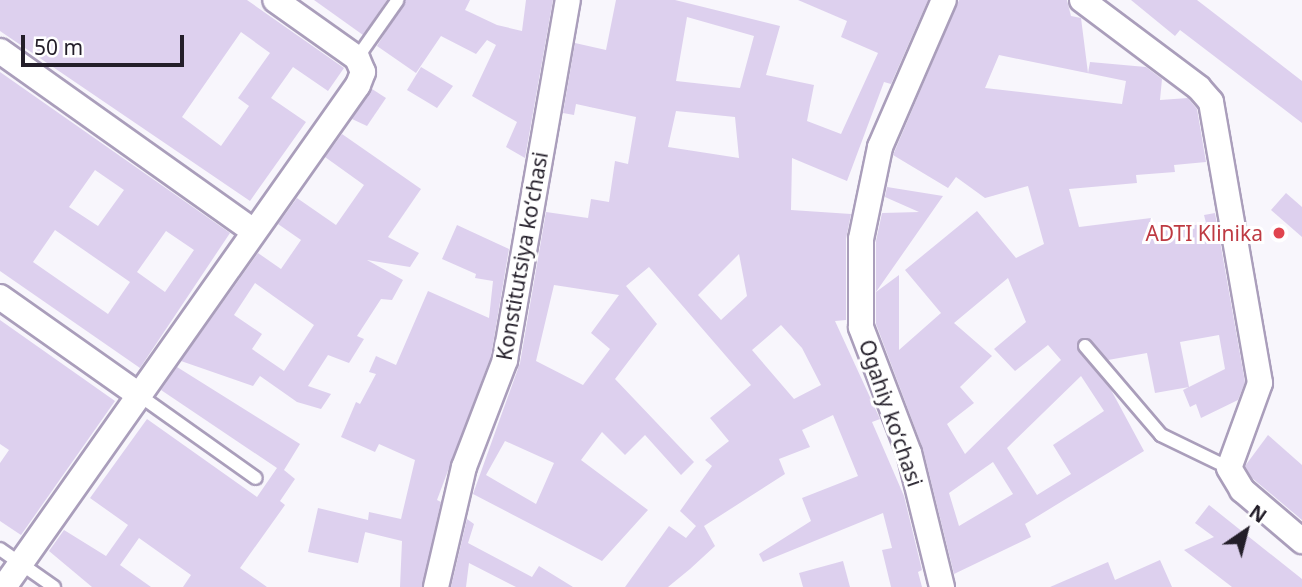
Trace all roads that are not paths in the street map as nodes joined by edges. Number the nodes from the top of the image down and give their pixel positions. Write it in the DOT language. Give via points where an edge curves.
graph roads {
  1 [pos="275,0"];
  2 [pos="568,0"];
  3 [pos="944,0"];
  4 [pos="1082,0"];
  5 [pos="397,1"];
  6 [pos="0,51"];
  7 [pos="360,65"];
  8 [pos="253,231"];
  9 [pos="0,297"];
  10 [pos="1085,346"];
  11 [pos="139,395"];
  12 [pos="1229,468"];
  13 [pos="256,478"];
  14 [pos="1302,541"];
  15 [pos="0,549"];
  16 [pos="20,564"];
  17 [pos="4,587"];
  18 [pos="54,587"];
  19 [pos="436,587"];
  20 [pos="943,587"];
  1 -- 7 [label="street"];
  2 -- 19 [label="street, Konstitutsiya koʻchasi" via="505,360 464,467"];
  3 -- 20 [label="street, Ogahiy koʻchasi" via="880,147 861,239 861,327 909,453"];
  4 -- 12 [label="street" via="1199,88 1217,121 1260,383"];
  5 -- 7 [label="lane"];
  6 -- 8 [label="street"];
  7 -- 8 [label="street"];
  8 -- 11 [label="street"];
  9 -- 11 [label="street"];
  10 -- 12 [label="lane" via="1161,435"];
  11 -- 13 [label="lane"];
  11 -- 16 [label="street"];
  12 -- 14 [label="street" via="1242,490"];
  15 -- 16 [label="lane"];
  16 -- 17 [label="street"];
  16 -- 18 [label="lane"];
}
